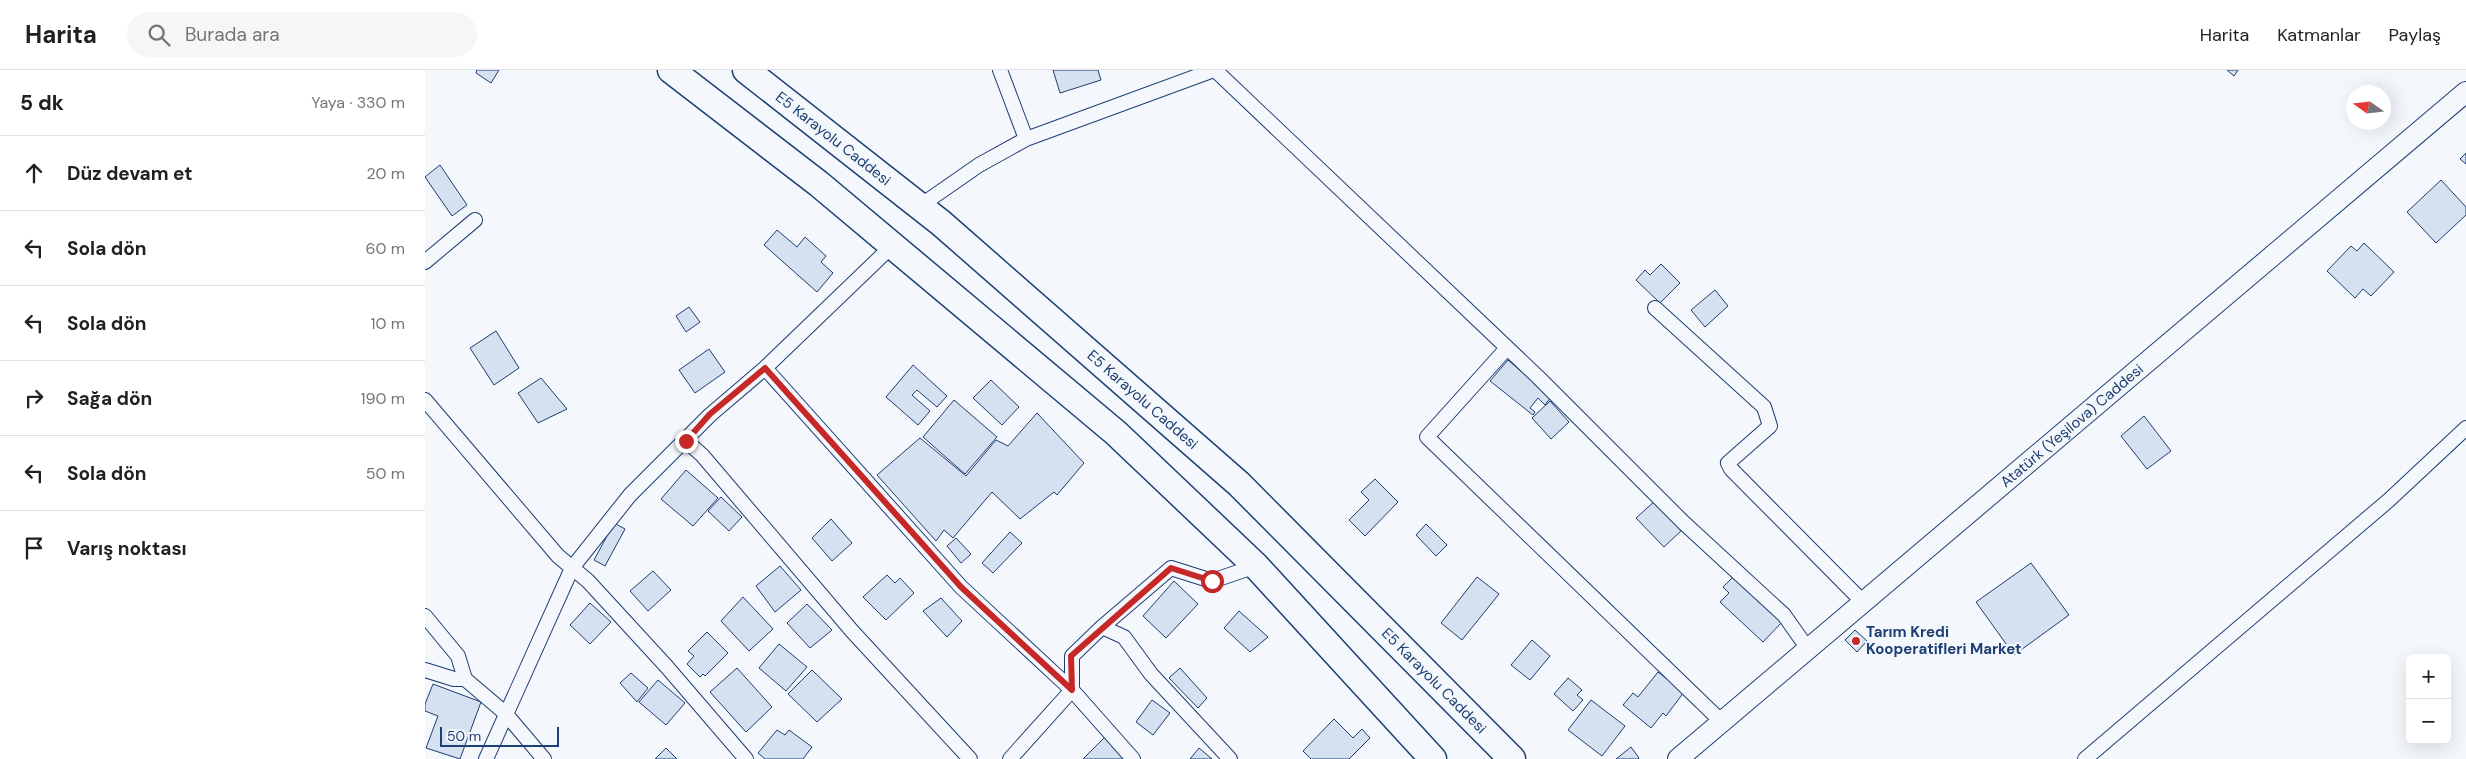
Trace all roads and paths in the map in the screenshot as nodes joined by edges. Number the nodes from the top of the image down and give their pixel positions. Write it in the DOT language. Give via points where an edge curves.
graph roads {
  1 [pos="671,70"];
  2 [pos="746,70"];
  3 [pos="1000,70"];
  4 [pos="1215,70"];
  5 [pos="2466,92"];
  6 [pos="1026,139"];
  7 [pos="919,206"];
  8 [pos="475,220"];
  9 [pos="893,246"];
  10 [pos="425,262"];
  11 [pos="1655,308"];
  12 [pos="1507,348"];
  13 [pos="765,368"];
  14 [pos="425,400"];
  15 [pos="2466,428"];
  16 [pos="686,441"];
  17 [pos="1256,566"];
  18 [pos="571,568"];
  19 [pos="1863,602"];
  20 [pos="425,616"];
  21 [pos="1102,627"];
  22 [pos="1808,649"];
  23 [pos="425,670"];
  24 [pos="465,678"];
  25 [pos="1072,690"];
  26 [pos="505,713"];
  27 [pos="1722,722"];
  28 [pos="486,759"];
  29 [pos="544,759"];
  30 [pos="746,759"];
  31 [pos="970,759"];
  32 [pos="1010,759"];
  33 [pos="1133,759"];
  34 [pos="1230,759"];
  35 [pos="1433,759"];
  36 [pos="1512,759"];
  37 [pos="1678,759"];
  38 [pos="2085,759"];
  1 -- 9 [label="highway" via="819,184"];
  2 -- 7 [label="highway, E5 Karayolu Caddesi"];
  3 -- 6 [label="street"];
  4 -- 6 [label="street"];
  4 -- 12 [label="street"];
  5 -- 19 [label="street, Atatürk (Yeşilova) Caddesi"];
  6 -- 7 [label="street" via="979,165"];
  7 -- 36 [label="highway, E5 Karayolu Caddesi" via="1239,484"];
  8 -- 10 [label="street"];
  9 -- 13 [label="street"];
  9 -- 17 [label="highway" via="1116,433"];
  11 -- 19 [label="street" via="1764,408 1770,426 1728,463 1731,469"];
  12 -- 22 [label="street" via="1684,522 1785,615"];
  12 -- 27 [label="street" via="1427,438"];
  13 -- 16 [label="street" via="710,414"];
  13 -- 25 [label="street" via="961,587"];
  14 -- 18 [label="street"];
  15 -- 38 [label="street" via="2389,500"];
  16 -- 18 [label="street" via="630,496"];
  16 -- 31 [label="street" via="702,455 853,631"];
  17 -- 21 [label="street" via="1212,581 1171,568"];
  17 -- 35 [label="highway"];
  18 -- 26 [label="street"];
  18 -- 30 [label="street" via="588,581 667,666"];
  19 -- 22 [label="street, Atatürk (Yeşilova) Caddesi"];
  20 -- 24 [label="street" via="459,656"];
  21 -- 25 [label="street" via="1071,656"];
  21 -- 34 [label="street" via="1124,636 1151,674"];
  22 -- 27 [label="street, Atatürk (Yeşilova) Caddesi"];
  23 -- 24 [label="street" via="454,679"];
  24 -- 26 [label="street"];
  25 -- 32 [label="street"];
  25 -- 33 [label="street"];
  26 -- 28 [label="street"];
  26 -- 29 [label="street"];
  27 -- 37 [label="street, Atatürk (Yeşilova) Caddesi"];
}
